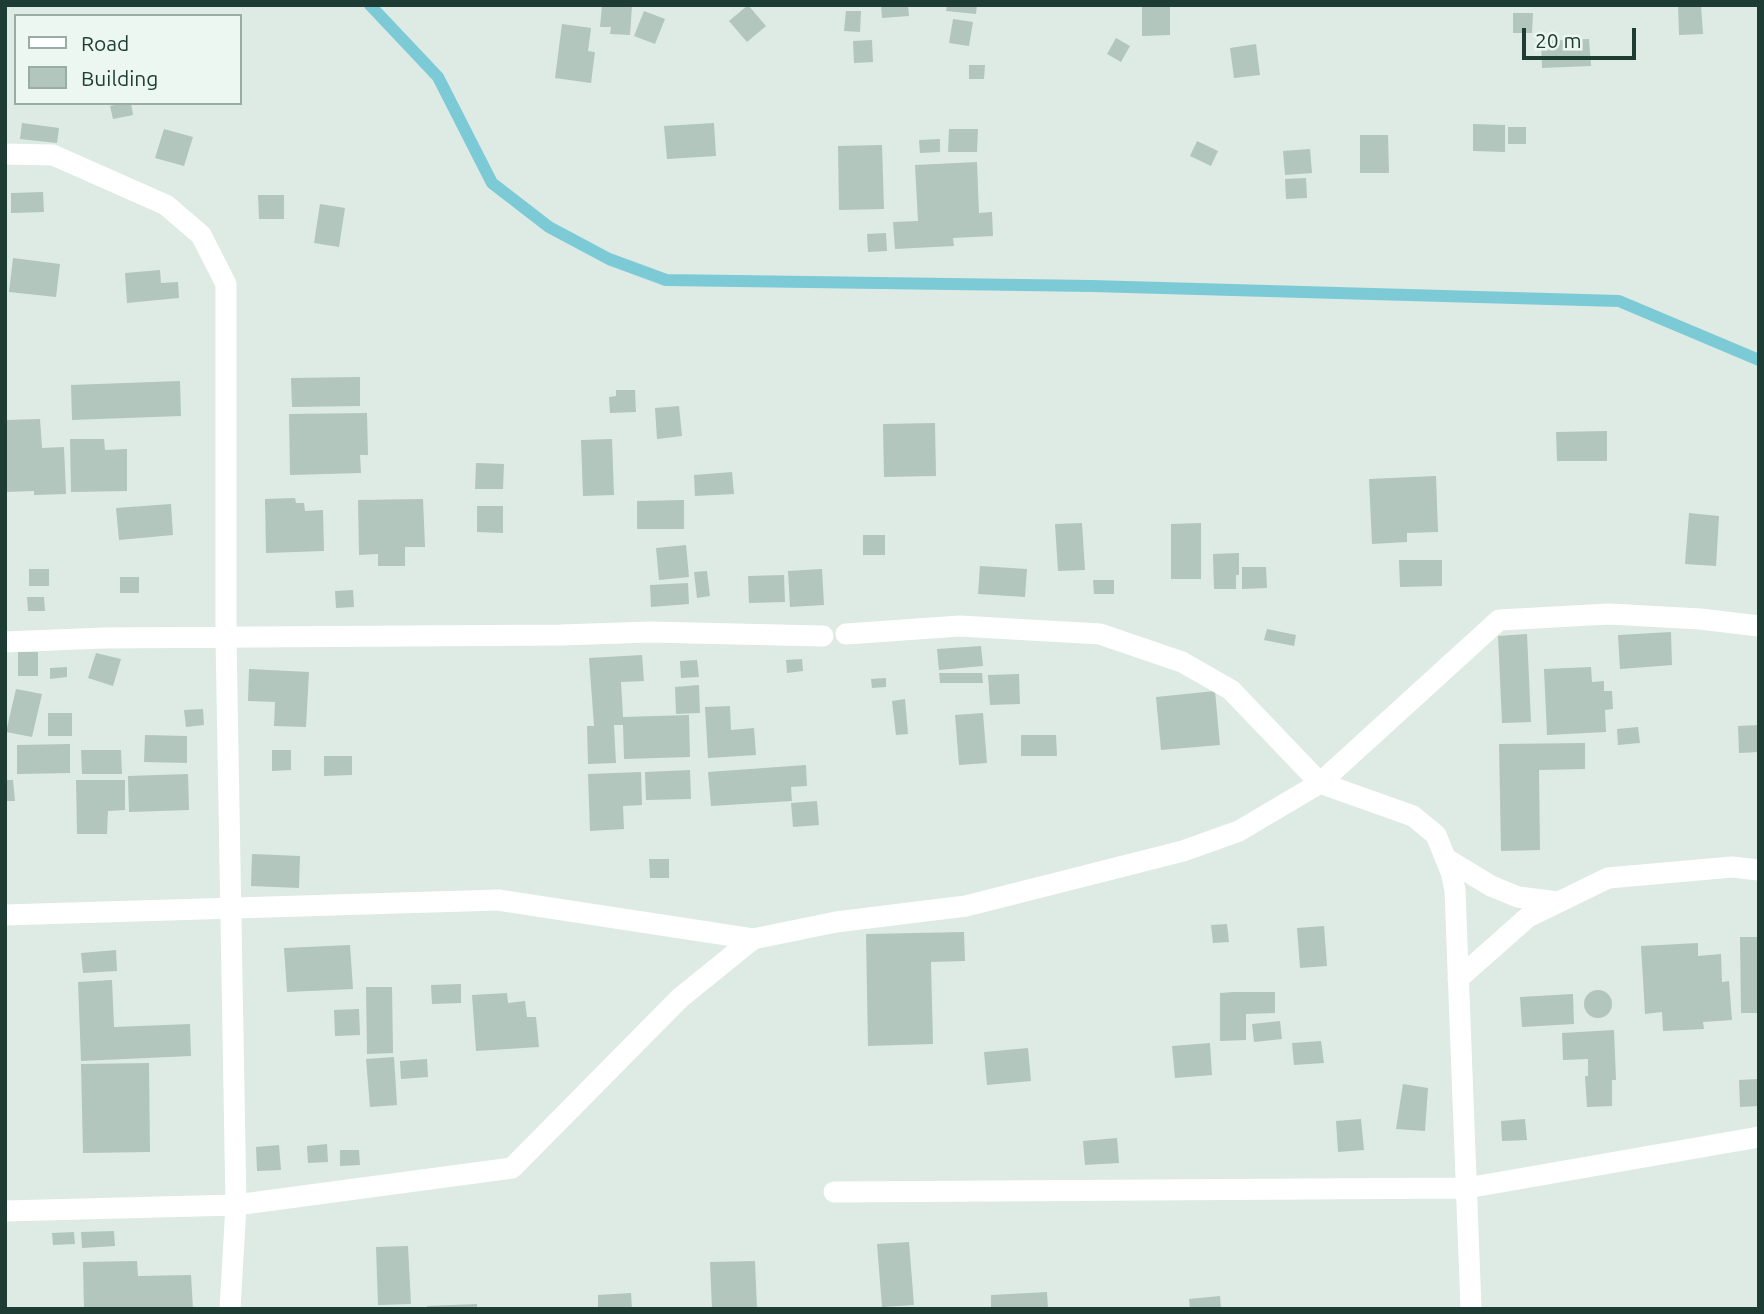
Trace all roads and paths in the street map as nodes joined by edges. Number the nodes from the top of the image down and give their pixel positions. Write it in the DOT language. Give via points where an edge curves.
graph roads {
  1 [pos="5,154"];
  2 [pos="1759,626"];
  3 [pos="846,634"];
  4 [pos="823,636"];
  5 [pos="226,637"];
  6 [pos="5,642"];
  7 [pos="1320,783"];
  8 [pos="1445,858"];
  9 [pos="1759,870"];
  10 [pos="1558,902"];
  11 [pos="230,909"];
  12 [pos="5,915"];
  13 [pos="753,939"];
  14 [pos="1458,979"];
  15 [pos="1759,1136"];
  16 [pos="1466,1188"];
  17 [pos="834,1192"];
  18 [pos="236,1205"];
  19 [pos="5,1211"];
  20 [pos="230,1309"];
  21 [pos="1471,1309"];
  1 -- 5 [label="street" via="53,155 166,205 201,235 226,284"];
  2 -- 7 [label="street" via="1609,614 1499,620"];
  3 -- 7 [label="street" via="960,626 1100,634 1182,662 1231,690"];
  4 -- 5 [label="street" via="650,632"];
  5 -- 6 [label="street"];
  5 -- 11 [label="street"];
  7 -- 8 [label="street" via="1413,816 1436,835"];
  7 -- 13 [label="street" via="1239,831 1183,851 966,905 836,922"];
  8 -- 10 [label="street" via="1500,890"];
  8 -- 14 [label="street" via="1455,890"];
  9 -- 10 [label="street" via="1732,867 1608,878"];
  10 -- 14 [label="street" via="1528,917"];
  11 -- 12 [label="street"];
  11 -- 13 [label="street" via="498,900"];
  11 -- 18 [label="street"];
  13 -- 18 [label="street" via="680,998 512,1168"];
  14 -- 16 [label="street"];
  15 -- 16 [label="street"];
  16 -- 17 [label="street"];
  16 -- 21 [label="street"];
  18 -- 19 [label="street"];
  18 -- 20 [label="street"];
}
